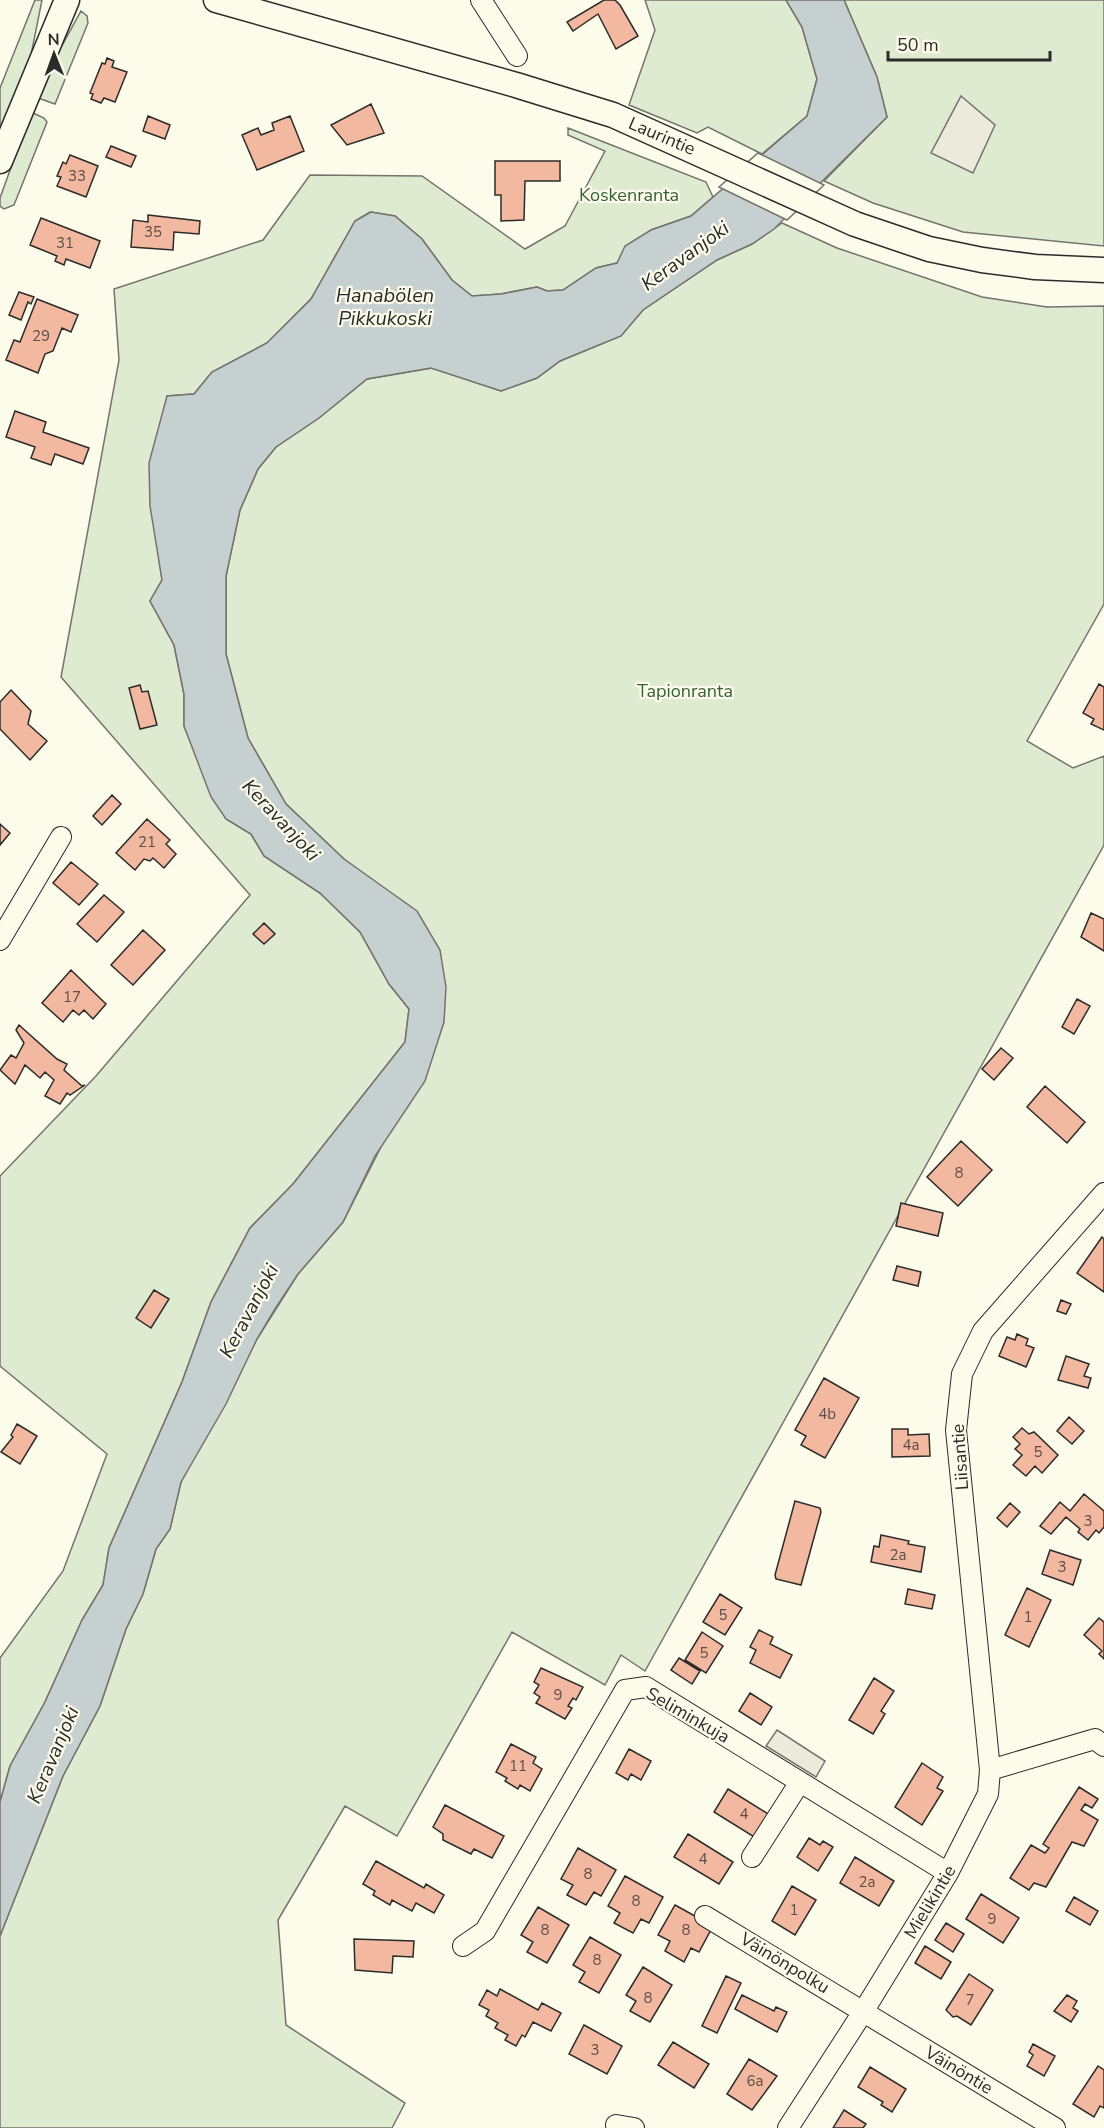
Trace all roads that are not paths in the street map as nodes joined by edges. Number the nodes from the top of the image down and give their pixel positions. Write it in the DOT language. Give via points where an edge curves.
graph roads {
  1 [pos="67,0"];
  2 [pos="216,0"];
  3 [pos="481,0"];
  4 [pos="517,56"];
  5 [pos="0,161"];
  6 [pos="1104,270"];
  7 [pos="61,837"];
  8 [pos="0,940"];
  9 [pos="1104,1193"];
  10 [pos="1104,1746"];
  11 [pos="990,1770"];
  12 [pos="800,1782"];
  13 [pos="752,1857"];
  14 [pos="948,1873"];
  15 [pos="705,1916"];
  16 [pos="463,1946"];
  17 [pos="863,2012"];
  18 [pos="788,2128"];
  19 [pos="1054,2128"];
  1 -- 5 [label="street"];
  2 -- 6 [label="street, Laurintie" via="613,115 855,224 929,249 1035,267"];
  3 -- 4 [label="street"];
  7 -- 8 [label="street"];
  9 -- 11 [label="street, Liisantie" via="983,1331 962,1374 956,1430"];
  10 -- 11 [label="street" via="1095,1739"];
  11 -- 14 [label="street, Mielikintie" via="988,1794"];
  12 -- 13 [label="street"];
  12 -- 14 [label="street, Seliminkuja"];
  12 -- 16 [label="street, Seliminkuja" via="646,1687 625,1690 484,1931"];
  14 -- 17 [label="street, Mielikintie"];
  15 -- 17 [label="street, Väinönpolku"];
  17 -- 18 [label="street, Mielikintie"];
  17 -- 19 [label="street, Väinöntie"];
}
